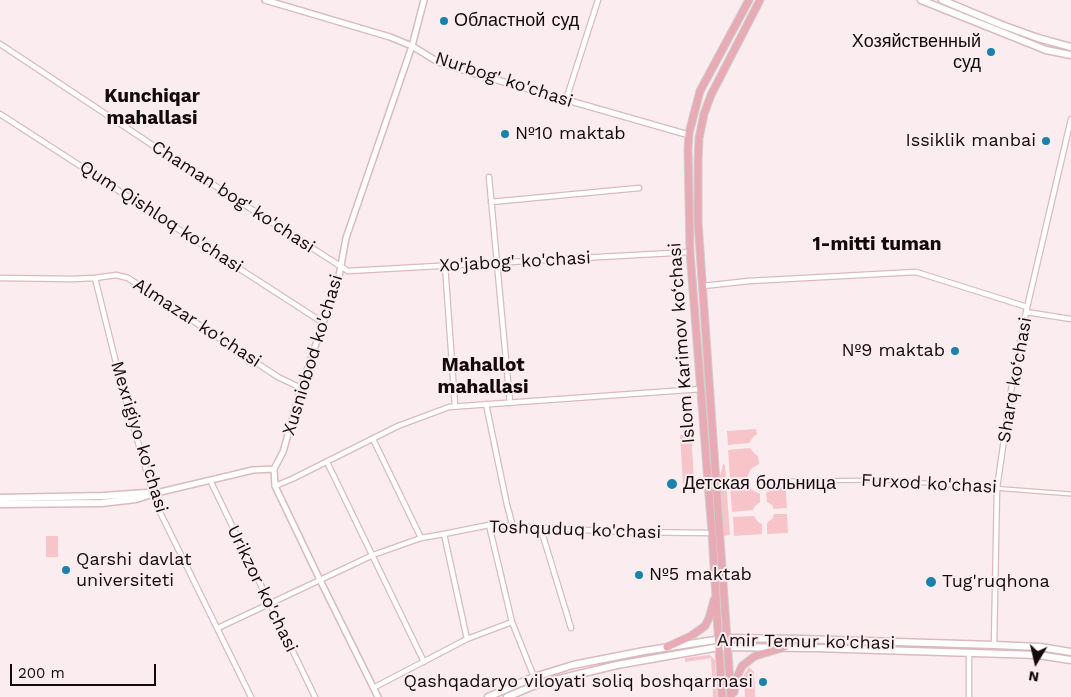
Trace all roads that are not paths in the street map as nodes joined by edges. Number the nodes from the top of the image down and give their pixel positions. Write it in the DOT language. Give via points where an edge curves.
graph roads {
  1 [pos="265,0"];
  2 [pos="424,0"];
  3 [pos="598,0"];
  4 [pos="749,0"];
  5 [pos="760,0"];
  6 [pos="921,0"];
  7 [pos="942,0"];
  8 [pos="0,44"];
  9 [pos="412,46"];
  10 [pos="1071,47"];
  11 [pos="1071,55"];
  12 [pos="566,100"];
  13 [pos="0,114"];
  14 [pos="1071,119"];
  15 [pos="688,135"];
  16 [pos="488,177"];
  17 [pos="639,188"];
  18 [pos="491,202"];
  19 [pos="698,222"];
  20 [pos="688,223"];
  21 [pos="690,252"];
  22 [pos="497,263"];
  23 [pos="445,265"];
  24 [pos="341,267"];
  25 [pos="0,278"];
  26 [pos="96,278"];
  27 [pos="703,286"];
  28 [pos="1027,309"];
  29 [pos="1071,319"];
  30 [pos="322,322"];
  31 [pos="301,388"];
  32 [pos="701,389"];
  33 [pos="510,403"];
  34 [pos="486,404"];
  35 [pos="455,406"];
  36 [pos="373,439"];
  37 [pos="327,462"];
  38 [pos="274,469"];
  39 [pos="210,480"];
  40 [pos="787,480"];
  41 [pos="275,486"];
  42 [pos="997,488"];
  43 [pos="152,494"];
  44 [pos="1071,494"];
  45 [pos="0,498"];
  46 [pos="0,504"];
  47 [pos="489,525"];
  48 [pos="513,527"];
  49 [pos="542,528"];
  50 [pos="712,533"];
  51 [pos="444,534"];
  52 [pos="421,538"];
  53 [pos="372,555"];
  54 [pos="320,580"];
  55 [pos="716,594"];
  56 [pos="270,604"];
  57 [pos="512,622"];
  58 [pos="218,628"];
  59 [pos="571,628"];
  60 [pos="728,638"];
  61 [pos="468,639"];
  62 [pos="719,639"];
  63 [pos="994,645"];
  64 [pos="667,647"];
  65 [pos="719,647"];
  66 [pos="729,647"];
  67 [pos="785,647"];
  68 [pos="1071,652"];
  69 [pos="969,653"];
  70 [pos="1071,660"];
  71 [pos="424,662"];
  72 [pos="534,677"];
  73 [pos="373,688"];
  74 [pos="251,697"];
  75 [pos="315,697"];
  76 [pos="378,697"];
  77 [pos="488,697"];
  78 [pos="507,697"];
  79 [pos="722,697"];
  80 [pos="732,697"];
  81 [pos="969,697"];
  1 -- 9 [label="street, Nurbog' ko'chasi"];
  2 -- 9 [label="street, Xusniobod ko'chasi"];
  3 -- 12 [label="street"];
  4 -- 15 [label="main road, Islom Karimov ko‘chasi" via="700,91"];
  5 -- 19 [label="main road, Islom Karimov ko‘chasi" via="704,114 699,138"];
  6 -- 11 [label="main road" via="1046,50"];
  7 -- 10 [label="main road" via="1002,25"];
  8 -- 24 [label="street, Chaman bog' ko'chasi"];
  9 -- 12 [label="street, Nurbog' ko'chasi" via="438,62"];
  9 -- 24 [label="street, Xusniobod ko'chasi" via="346,238"];
  12 -- 15 [label="street, Nurbog' ko'chasi"];
  13 -- 30 [label="street, Qum Qishloq ko'chasi"];
  14 -- 28 [label="street, Sharq ko‘chasi"];
  15 -- 20 [label="main road, Islom Karimov ko‘chasi"];
  16 -- 18 [label="street"];
  17 -- 18 [label="street"];
  18 -- 22 [label="street"];
  19 -- 20 [label="main road" via="692,226"];
  19 -- 27 [label="main road, Islom Karimov ko‘chasi"];
  20 -- 21 [label="main road, Islom Karimov ko‘chasi"];
  21 -- 22 [label="street, Xo'jabog' ko'chasi"];
  21 -- 32 [label="main road, Islom Karimov ko‘chasi"];
  22 -- 23 [label="street, Xo'jabog' ko'chasi"];
  22 -- 33 [label="street"];
  23 -- 24 [label="street, Xo'jabog' ko'chasi" via="348,271"];
  23 -- 35 [label="street"];
  24 -- 30 [label="street, Xusniobod ko'chasi"];
  25 -- 26 [label="street, Almazar ko'chasi"];
  26 -- 31 [label="street, Almazar ko'chasi" via="116,275 128,278 278,377"];
  26 -- 43 [label="street, Mexrigiyo ko'chasi"];
  27 -- 28 [label="street" via="916,272"];
  27 -- 60 [label="main road, Islom Karimov ko‘chasi"];
  28 -- 29 [label="street"];
  28 -- 42 [label="street, Sharq ko‘chasi"];
  30 -- 31 [label="street, Xusniobod ko'chasi"];
  31 -- 38 [label="street, Xusniobod ko'chasi" via="283,452"];
  32 -- 33 [label="street"];
  32 -- 50 [label="main road, Islom Karimov ko‘chasi"];
  33 -- 34 [label="street"];
  34 -- 35 [label="street"];
  34 -- 48 [label="street"];
  35 -- 36 [label="street" via="398,426"];
  36 -- 37 [label="street"];
  36 -- 52 [label="street"];
  37 -- 41 [label="street"];
  37 -- 53 [label="street"];
  38 -- 39 [label="street" via="253,470"];
  38 -- 41 [label="street, Xusniobod ko'chasi"];
  39 -- 43 [label="street"];
  39 -- 56 [label="street, Urikzor ko'chasi"];
  40 -- 42 [label="street, Furxod ko'chasi" via="887,480"];
  41 -- 54 [label="street, Xusniobod ko'chasi"];
  42 -- 44 [label="street, Furxod ko'chasi"];
  42 -- 63 [label="street, Sharq ko‘chasi"];
  43 -- 45 [label="main road"];
  43 -- 46 [label="main road" via="102,503"];
  43 -- 58 [label="street, Mexrigiyo ko'chasi"];
  47 -- 48 [label="street, Toshquduq ko'chasi"];
  47 -- 51 [label="street, Toshquduq ko'chasi"];
  47 -- 57 [label="street"];
  48 -- 49 [label="street, Toshquduq ko'chasi"];
  49 -- 50 [label="street, Toshquduq ko'chasi"];
  49 -- 59 [label="street"];
  50 -- 55 [label="main road, Islom Karimov ko‘chasi"];
  51 -- 52 [label="street, Toshquduq ko'chasi"];
  51 -- 61 [label="street"];
  52 -- 53 [label="street, Toshquduq ko'chasi"];
  53 -- 54 [label="street, Toshquduq ko'chasi"];
  53 -- 71 [label="street"];
  54 -- 56 [label="street, Toshquduq ko'chasi"];
  54 -- 73 [label="street, Xusniobod ko'chasi"];
  55 -- 62 [label="main road, Islom Karimov ko‘chasi"];
  55 -- 64 [label="main road" via="705,626"];
  56 -- 58 [label="street, Toshquduq ko'chasi"];
  56 -- 75 [label="street, Urikzor ko'chasi"];
  57 -- 61 [label="street"];
  57 -- 72 [label="street"];
  58 -- 74 [label="street, Mexrigiyo ko'chasi"];
  60 -- 62 [label="main road, Amir Temur ko'chasi"];
  60 -- 63 [label="main road, Amir Temur ko'chasi"];
  60 -- 66 [label="main road, Islom Karimov ko‘chasi"];
  61 -- 71 [label="street"];
  62 -- 64 [label="main road, Amir Temur ko'chasi"];
  62 -- 65 [label="main road, Islom Karimov ko‘chasi"];
  63 -- 68 [label="main road, Amir Temur ko'chasi"];
  64 -- 72 [label="main road, Amir Temur ko'chasi" via="573,665"];
  65 -- 66 [label="main road, Amir Temur ko'chasi"];
  65 -- 78 [label="main road, Amir Temur ko'chasi" via="617,665 538,684"];
  65 -- 79 [label="main road, Islom Karimov ko‘chasi"];
  66 -- 67 [label="main road, Amir Temur ko'chasi"];
  66 -- 80 [label="main road, Islom Karimov ko‘chasi"];
  67 -- 69 [label="main road, Amir Temur ko'chasi"];
  67 -- 80 [label="main road" via="755,656 742,666"];
  69 -- 70 [label="main road, Amir Temur ko'chasi" via="1038,655"];
  69 -- 81 [label="street"];
  71 -- 73 [label="street"];
  72 -- 77 [label="main road, Amir Temur ko'chasi"];
  73 -- 76 [label="street, Xusniobod ko'chasi"];
}
